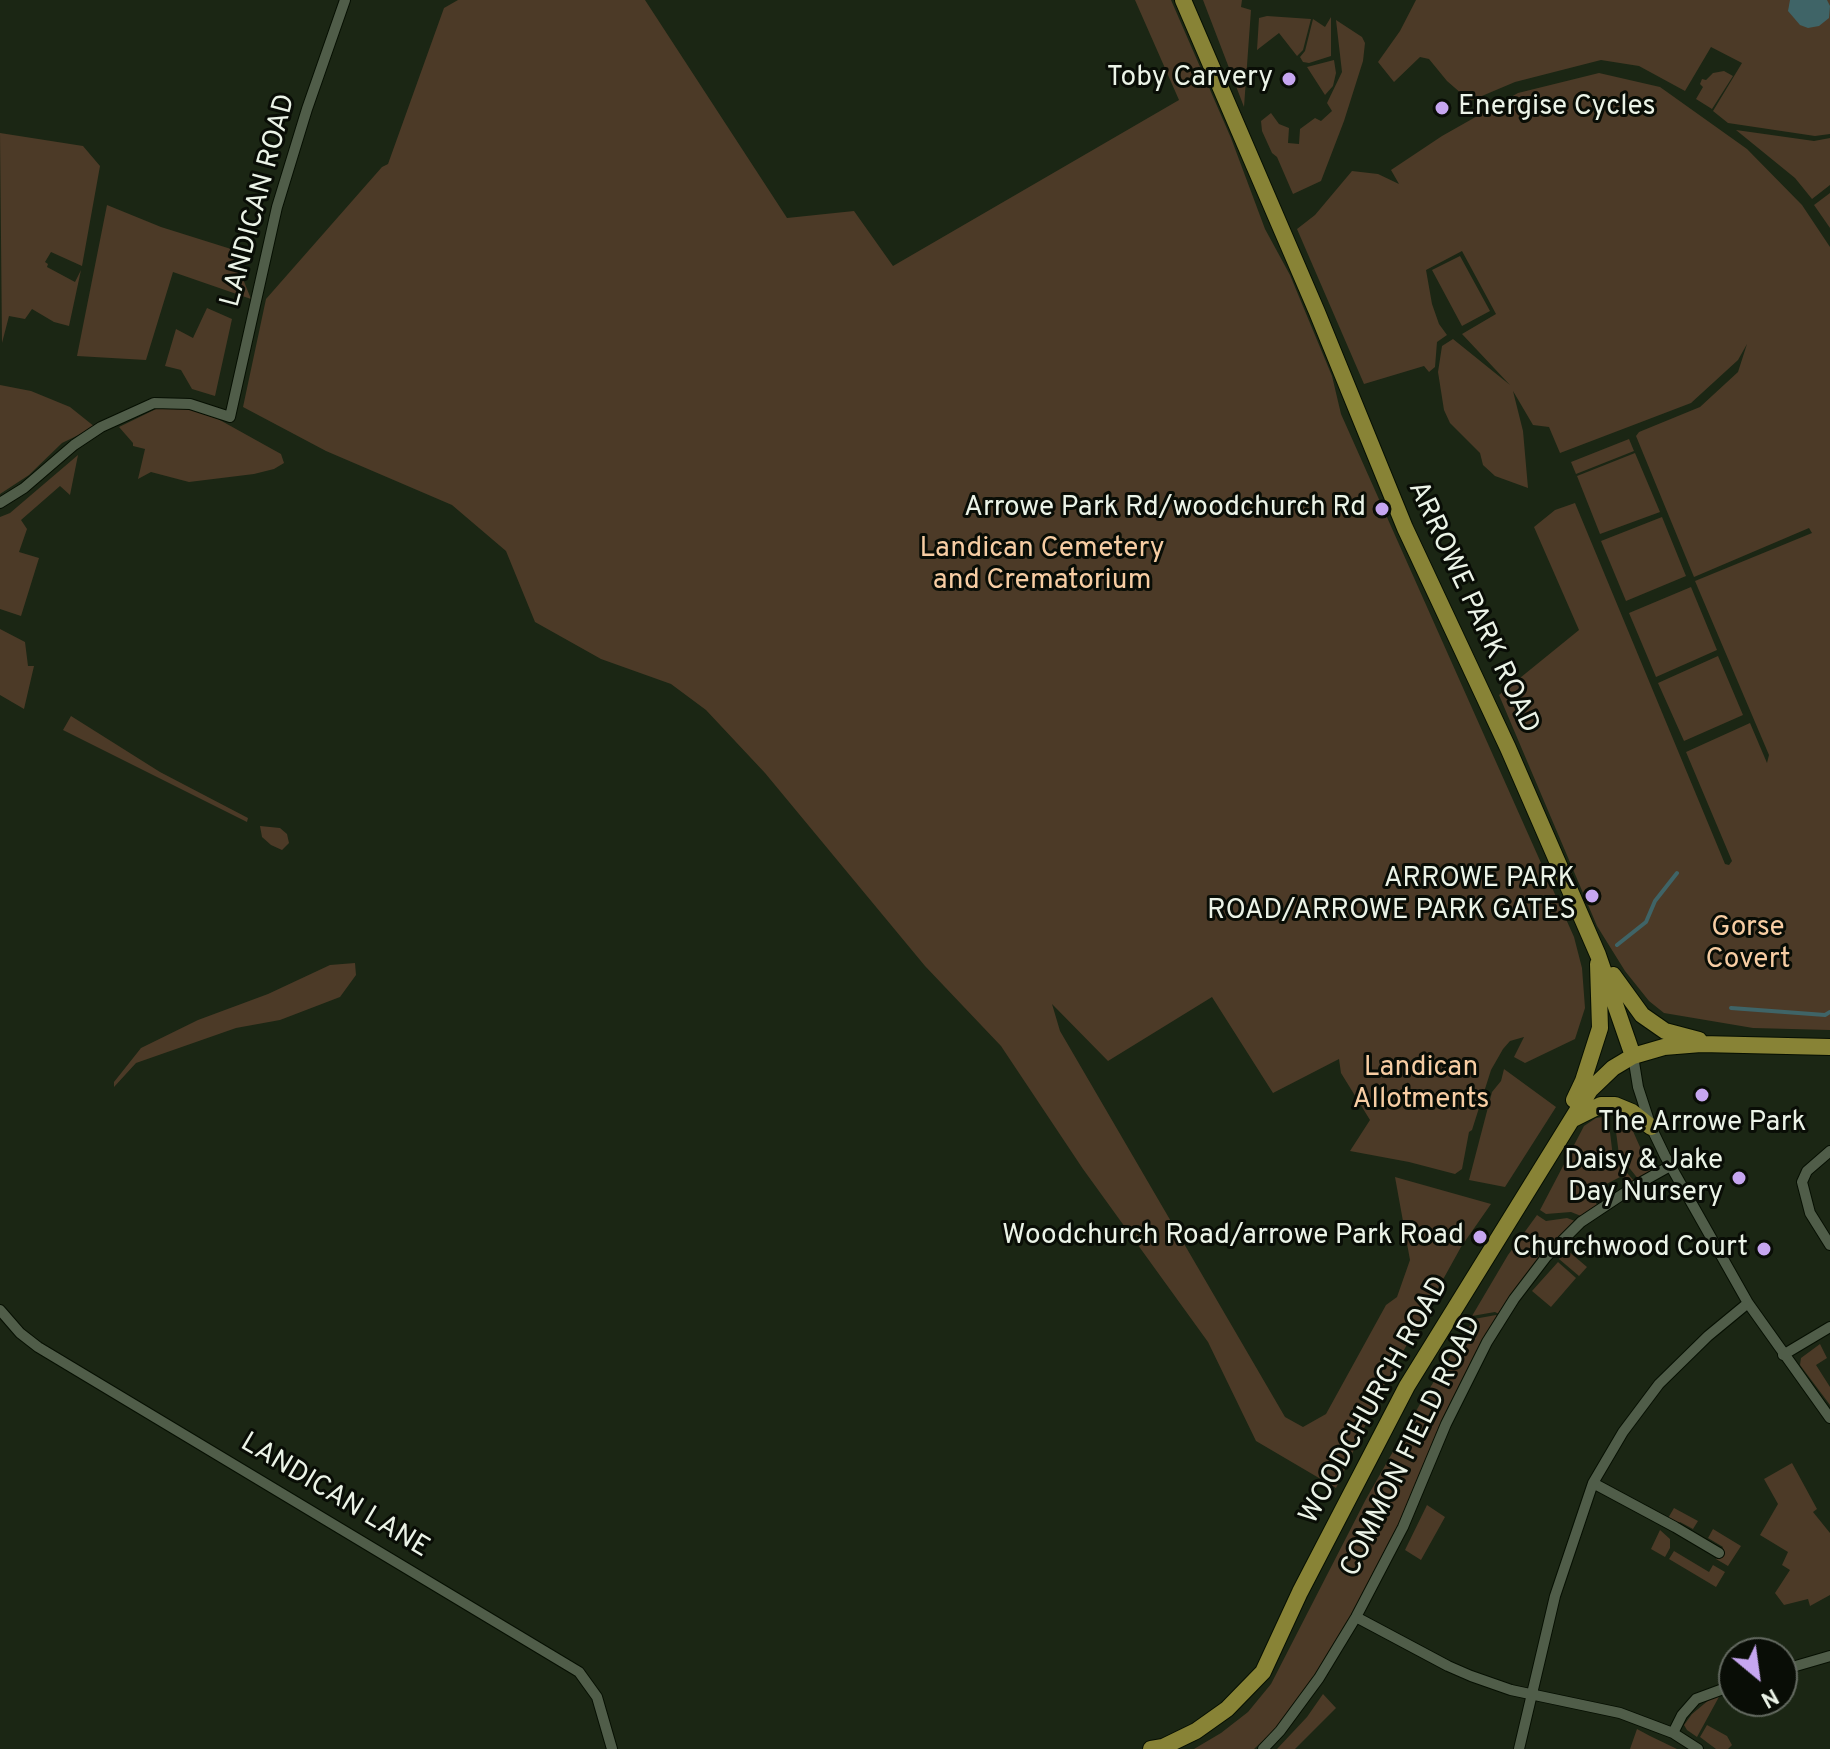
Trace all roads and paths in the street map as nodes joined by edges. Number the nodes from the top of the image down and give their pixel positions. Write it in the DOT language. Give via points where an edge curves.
graph roads {
  1 [pos="345,0"];
  2 [pos="1183,0"];
  3 [pos="0,503"];
  4 [pos="1598,955"];
  5 [pos="1714,1044"];
  6 [pos="1830,1047"];
  7 [pos="1633,1056"];
  8 [pos="1572,1120"];
  9 [pos="1651,1127"];
  10 [pos="1830,1151"];
  11 [pos="1672,1165"];
  12 [pos="1541,1171"];
  13 [pos="1830,1245"];
  14 [pos="1748,1303"];
  15 [pos="0,1310"];
  16 [pos="1830,1327"];
  17 [pos="1783,1355"];
  18 [pos="1830,1418"];
  19 [pos="1593,1483"];
  20 [pos="1719,1553"];
  21 [pos="1356,1617"];
  22 [pos="1830,1656"];
  23 [pos="1798,1665"];
  24 [pos="1718,1691"];
  25 [pos="1530,1695"];
  26 [pos="1673,1733"];
  27 [pos="612,1749"];
  28 [pos="1151,1749"];
  29 [pos="1263,1749"];
  30 [pos="1519,1749"];
  31 [pos="1698,1749"];
  1 -- 3 [label="street, LANDICAN ROAD" via="277,207 230,417 190,404 154,403 101,427"];
  2 -- 4 [label="main road, ARROWE PARK ROAD" via="1405,528"];
  4 -- 5 [label="main road" via="1642,1015 1665,1031"];
  4 -- 7 [label="main road, ARROWE PARK ROAD"];
  4 -- 12 [label="main road" via="1600,1028 1583,1081"];
  5 -- 6 [label="main road"];
  5 -- 7 [label="main road" via="1664,1047"];
  7 -- 8 [label="main road, WOODCHURCH ROAD" via="1590,1090"];
  7 -- 9 [label="street"];
  8 -- 9 [label="main road" via="1601,1105 1615,1105"];
  8 -- 12 [label="main road, WOODCHURCH ROAD"];
  9 -- 11 [label="street"];
  10 -- 13 [label="street" via="1802,1182 1810,1213"];
  11 -- 14 [label="street"];
  11 -- 21 [label="street, COMMON FIELD ROAD" via="1581,1222 1514,1299 1446,1424 1403,1527"];
  12 -- 28 [label="main road, WOODCHURCH ROAD" via="1407,1386 1263,1672 1196,1731"];
  14 -- 17 [label="street"];
  14 -- 19 [label="street" via="1659,1384"];
  15 -- 27 [label="street, LANDICAN LANE" via="38,1347 579,1672 597,1697"];
  16 -- 17 [label="street"];
  17 -- 18 [label="street"];
  19 -- 20 [label="street"];
  19 -- 25 [label="street" via="1555,1596"];
  21 -- 25 [label="street" via="1448,1666"];
  21 -- 29 [label="street, COMMON FIELD ROAD" via="1319,1678"];
  22 -- 23 [label="street"];
  24 -- 26 [label="street" via="1696,1699"];
  25 -- 26 [label="street" via="1620,1713"];
  25 -- 30 [label="street"];
  26 -- 31 [label="street"];
}
